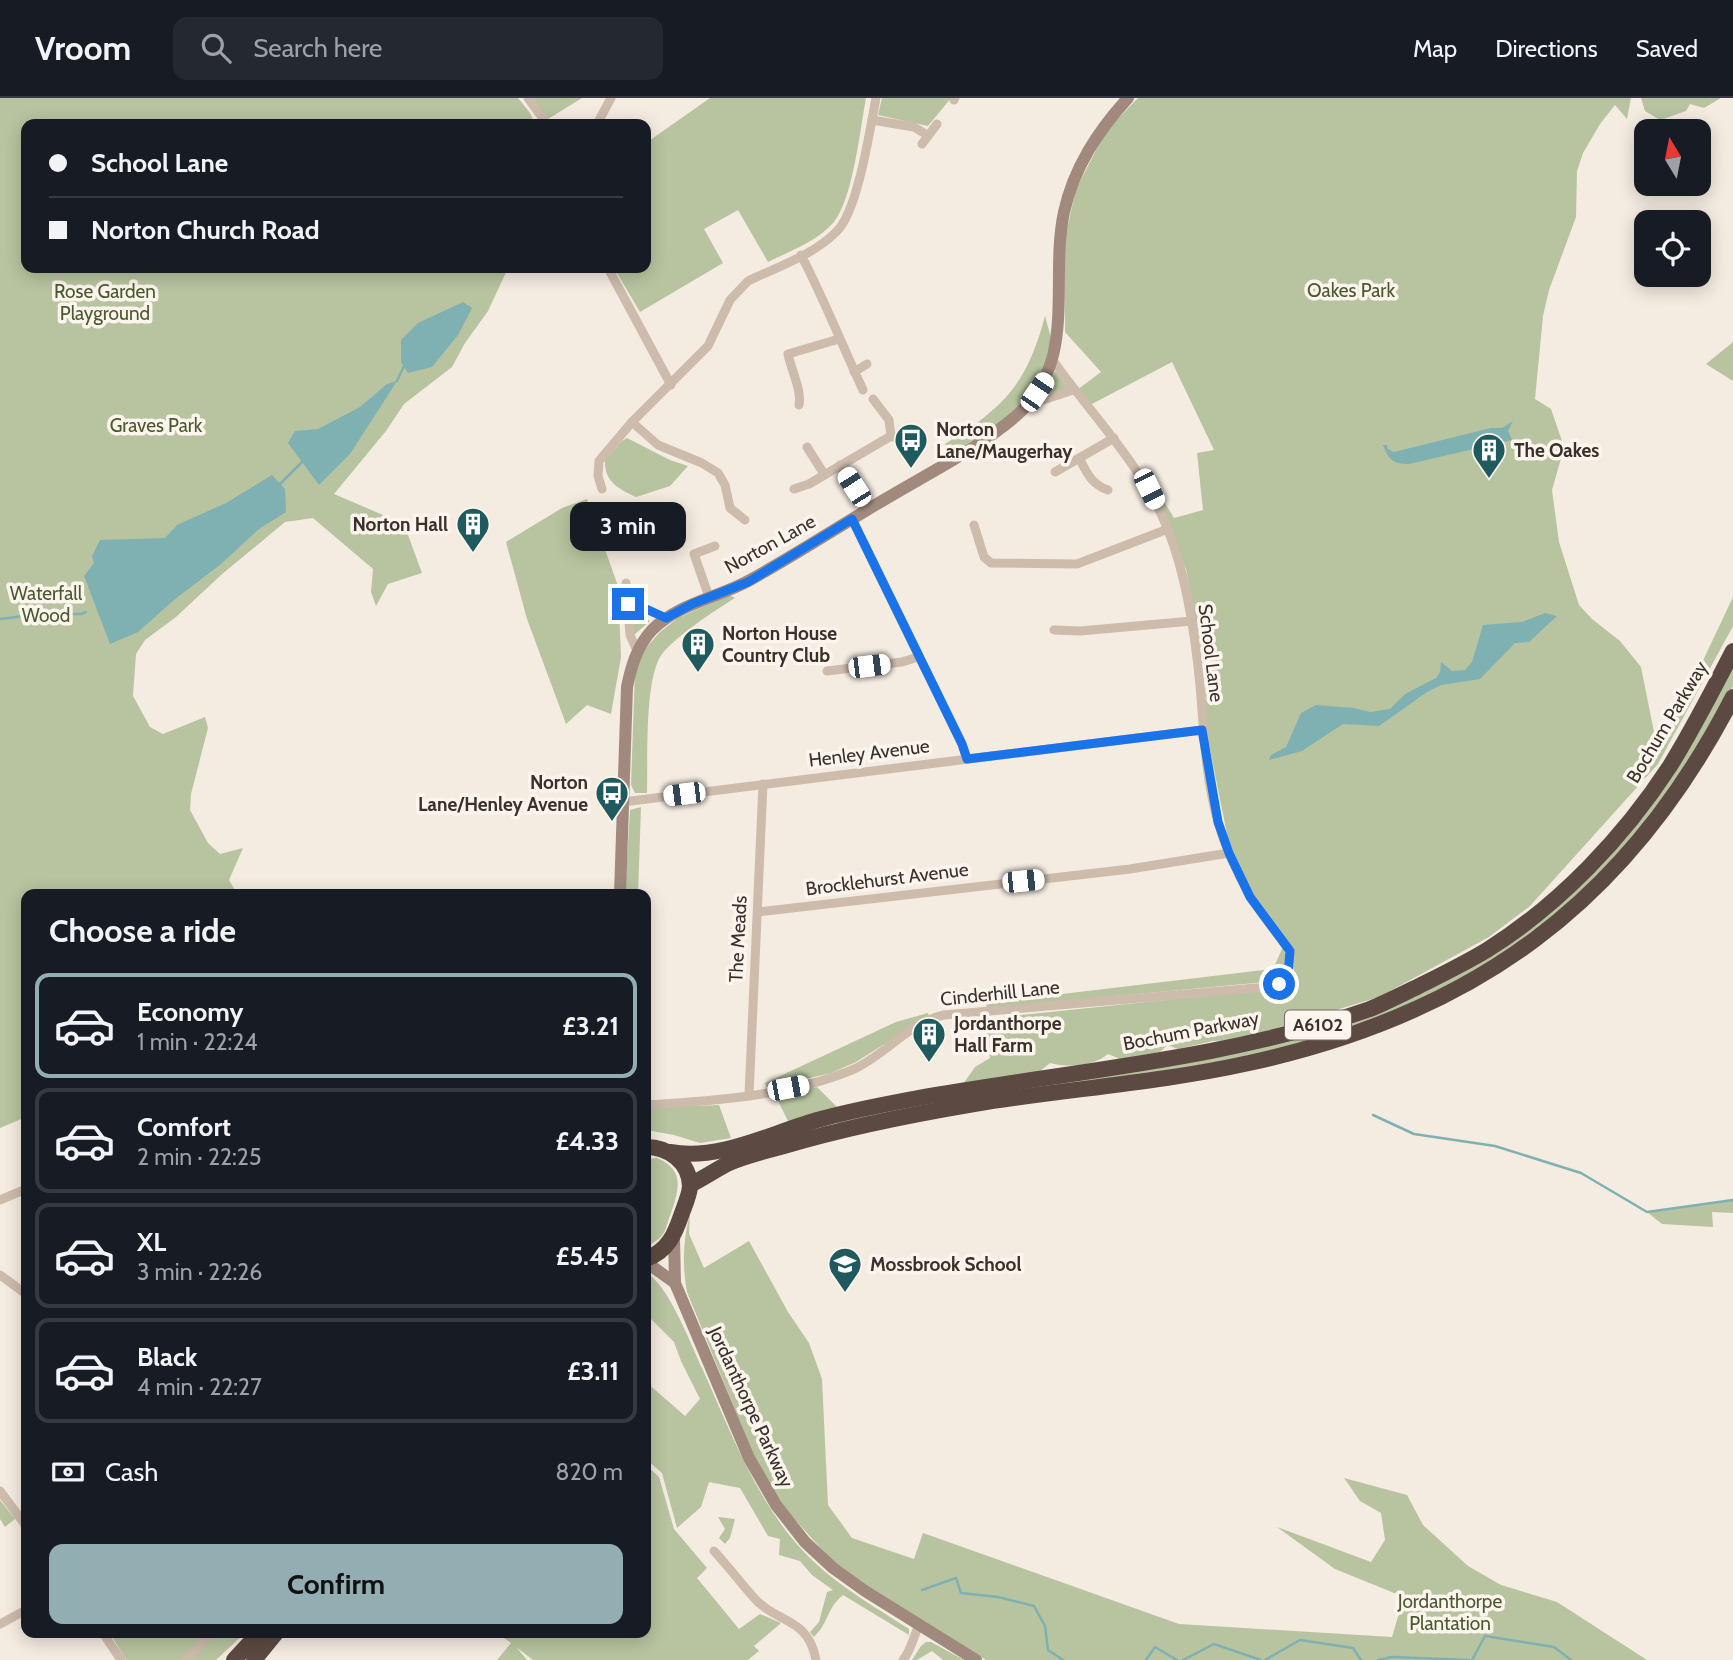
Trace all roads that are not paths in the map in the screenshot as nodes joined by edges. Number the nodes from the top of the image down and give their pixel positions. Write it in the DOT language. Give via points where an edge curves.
graph roads {
  1 [pos="528,98"];
  2 [pos="611,98"];
  3 [pos="876,98"];
  4 [pos="1128,98"];
  5 [pos="543,119"];
  6 [pos="600,119"];
  7 [pos="872,120"];
  8 [pos="937,124"];
  9 [pos="801,255"];
  10 [pos="611,273"];
  11 [pos="839,339"];
  12 [pos="1052,359"];
  13 [pos="867,364"];
  14 [pos="854,372"];
  15 [pos="671,384"];
  16 [pos="863,390"];
  17 [pos="1073,390"];
  18 [pos="873,399"];
  19 [pos="799,405"];
  20 [pos="1027,405"];
  21 [pos="632,422"];
  22 [pos="1114,438"];
  23 [pos="807,447"];
  24 [pos="1079,458"];
  25 [pos="840,465"];
  26 [pos="1055,472"];
  27 [pos="824,474"];
  28 [pos="602,489"];
  29 [pos="794,489"];
  30 [pos="1108,490"];
  31 [pos="868,509"];
  32 [pos="852,519"];
  33 [pos="745,520"];
  34 [pos="974,525"];
  35 [pos="1168,529"];
  36 [pos="715,546"];
  37 [pos="626,583"];
  38 [pos="709,597"];
  39 [pos="628,604"];
  40 [pos="666,618"];
  41 [pos="1192,621"];
  42 [pos="1054,630"];
  43 [pos="1733,651"];
  44 [pos="638,653"];
  45 [pos="918,657"];
  46 [pos="827,671"];
  47 [pos="1733,697"];
  48 [pos="1202,730"];
  49 [pos="967,759"];
  50 [pos="763,784"];
  51 [pos="623,802"];
  52 [pos="1229,853"];
  53 [pos="620,889"];
  54 [pos="758,912"];
  55 [pos="1288,975"];
  56 [pos="749,1095"];
  57 [pos="651,1104"];
  58 [pos="651,1147"];
  59 [pos="670,1152"];
  60 [pos="690,1185"];
  61 [pos="21,1191"];
  62 [pos="0,1200"];
  63 [pos="674,1238"];
  64 [pos="651,1257"];
  65 [pos="651,1264"];
  66 [pos="0,1275"];
  67 [pos="675,1283"];
  68 [pos="21,1290"];
  69 [pos="0,1491"];
  70 [pos="21,1519"];
  71 [pos="714,1551"];
  72 [pos="21,1614"];
  73 [pos="0,1624"];
  74 [pos="920,1624"];
  75 [pos="106,1638"];
  76 [pos="206,1638"];
  77 [pos="254,1638"];
  78 [pos="272,1638"];
  79 [pos="121,1660"];
  80 [pos="186,1660"];
  81 [pos="234,1660"];
  82 [pos="254,1660"];
  83 [pos="816,1660"];
  84 [pos="903,1660"];
  85 [pos="976,1660"];
  1 -- 5 [label="street"];
  2 -- 6 [label="street"];
  3 -- 7 [label="street"];
  4 -- 12 [label="street, Norton Lane" via="1091,143 1064,211"];
  7 -- 8 [label="street" via="914,127 924,139"];
  7 -- 9 [label="street" via="846,217 837,232"];
  9 -- 11 [label="street"];
  9 -- 15 [label="street" via="739,288 708,346"];
  10 -- 15 [label="street"];
  11 -- 14 [label="street"];
  11 -- 19 [label="street" via="788,354 800,393"];
  12 -- 17 [label="street, School Lane"];
  12 -- 20 [label="street, Norton Lane" via="1046,380"];
  13 -- 14 [label="street"];
  14 -- 16 [label="street"];
  15 -- 21 [label="street"];
  17 -- 20 [label="street"];
  17 -- 22 [label="street, School Lane"];
  18 -- 25 [label="street" via="889,420 895,438"];
  20 -- 31 [label="street, Norton Lane" via="984,439"];
  21 -- 28 [label="street" via="599,461"];
  21 -- 33 [label="street" via="658,444 718,473 730,508"];
  22 -- 24 [label="street"];
  22 -- 35 [label="street, School Lane" via="1143,478"];
  23 -- 27 [label="street"];
  24 -- 26 [label="street"];
  24 -- 30 [label="street" via="1091,481"];
  25 -- 27 [label="street"];
  25 -- 31 [label="street"];
  27 -- 29 [label="street"];
  31 -- 32 [label="street, Norton Lane"];
  32 -- 38 [label="street, Norton Lane" via="748,582"];
  32 -- 45 [label="street"];
  34 -- 35 [label="street" via="984,557 991,563 1077,564"];
  35 -- 41 [label="street, School Lane"];
  36 -- 38 [label="street" via="694,554"];
  37 -- 39 [label="street"];
  38 -- 40 [label="street, Norton Lane"];
  39 -- 40 [label="street"];
  39 -- 44 [label="street" via="630,635"];
  40 -- 44 [label="street, Norton Lane"];
  41 -- 42 [label="street"];
  41 -- 48 [label="street, School Lane"];
  43 -- 59 [label="highway, Bochum Parkway / A6102" via="1669,767 1572,883 1487,950 1372,1008 1234,1047 888,1103 822,1118 723,1150 688,1155"];
  44 -- 51 [label="street, Norton Lane" via="627,687"];
  45 -- 46 [label="street"];
  45 -- 49 [label="street"];
  47 -- 60 [label="highway, Bochum Parkway / A6102" via="1667,805 1600,883 1522,949 1421,1009 1346,1038 1248,1063 839,1129 728,1164"];
  48 -- 49 [label="street, Henley Avenue"];
  48 -- 52 [label="street, School Lane" via="1215,809"];
  49 -- 50 [label="street, Henley Avenue"];
  50 -- 51 [label="street, Henley Avenue"];
  50 -- 54 [label="street, The Meads"];
  51 -- 53 [label="street, Norton Lane"];
  52 -- 54 [label="street, Brocklehurst Avenue" via="1130,869"];
  52 -- 55 [label="street, School Lane" via="1250,897 1290,951"];
  54 -- 56 [label="street, The Meads"];
  55 -- 56 [label="street, Cinderhill Lane" via="1268,987 933,1017 852,1070"];
  56 -- 57 [label="street, Cinderhill Lane"];
  58 -- 59 [label="highway, Bochum Parkway"];
  59 -- 60 [label="highway" via="684,1166"];
  60 -- 63 [label="highway"];
  61 -- 62 [label="street"];
  63 -- 64 [label="highway"];
  63 -- 67 [label="street, Jordanthorpe Parkway"];
  65 -- 67 [label="street"];
  66 -- 68 [label="street"];
  67 -- 74 [label="street, Jordanthorpe Parkway" via="749,1458 776,1506 833,1568"];
  69 -- 70 [label="street"];
  71 -- 83 [label="street" via="758,1602 797,1626"];
  72 -- 73 [label="street"];
  74 -- 84 [label="street"];
  74 -- 85 [label="street, Jordanthorpe Parkway"];
  75 -- 79 [label="street"];
  76 -- 80 [label="street"];
  77 -- 81 [label="highway"];
  78 -- 82 [label="highway"];
}
